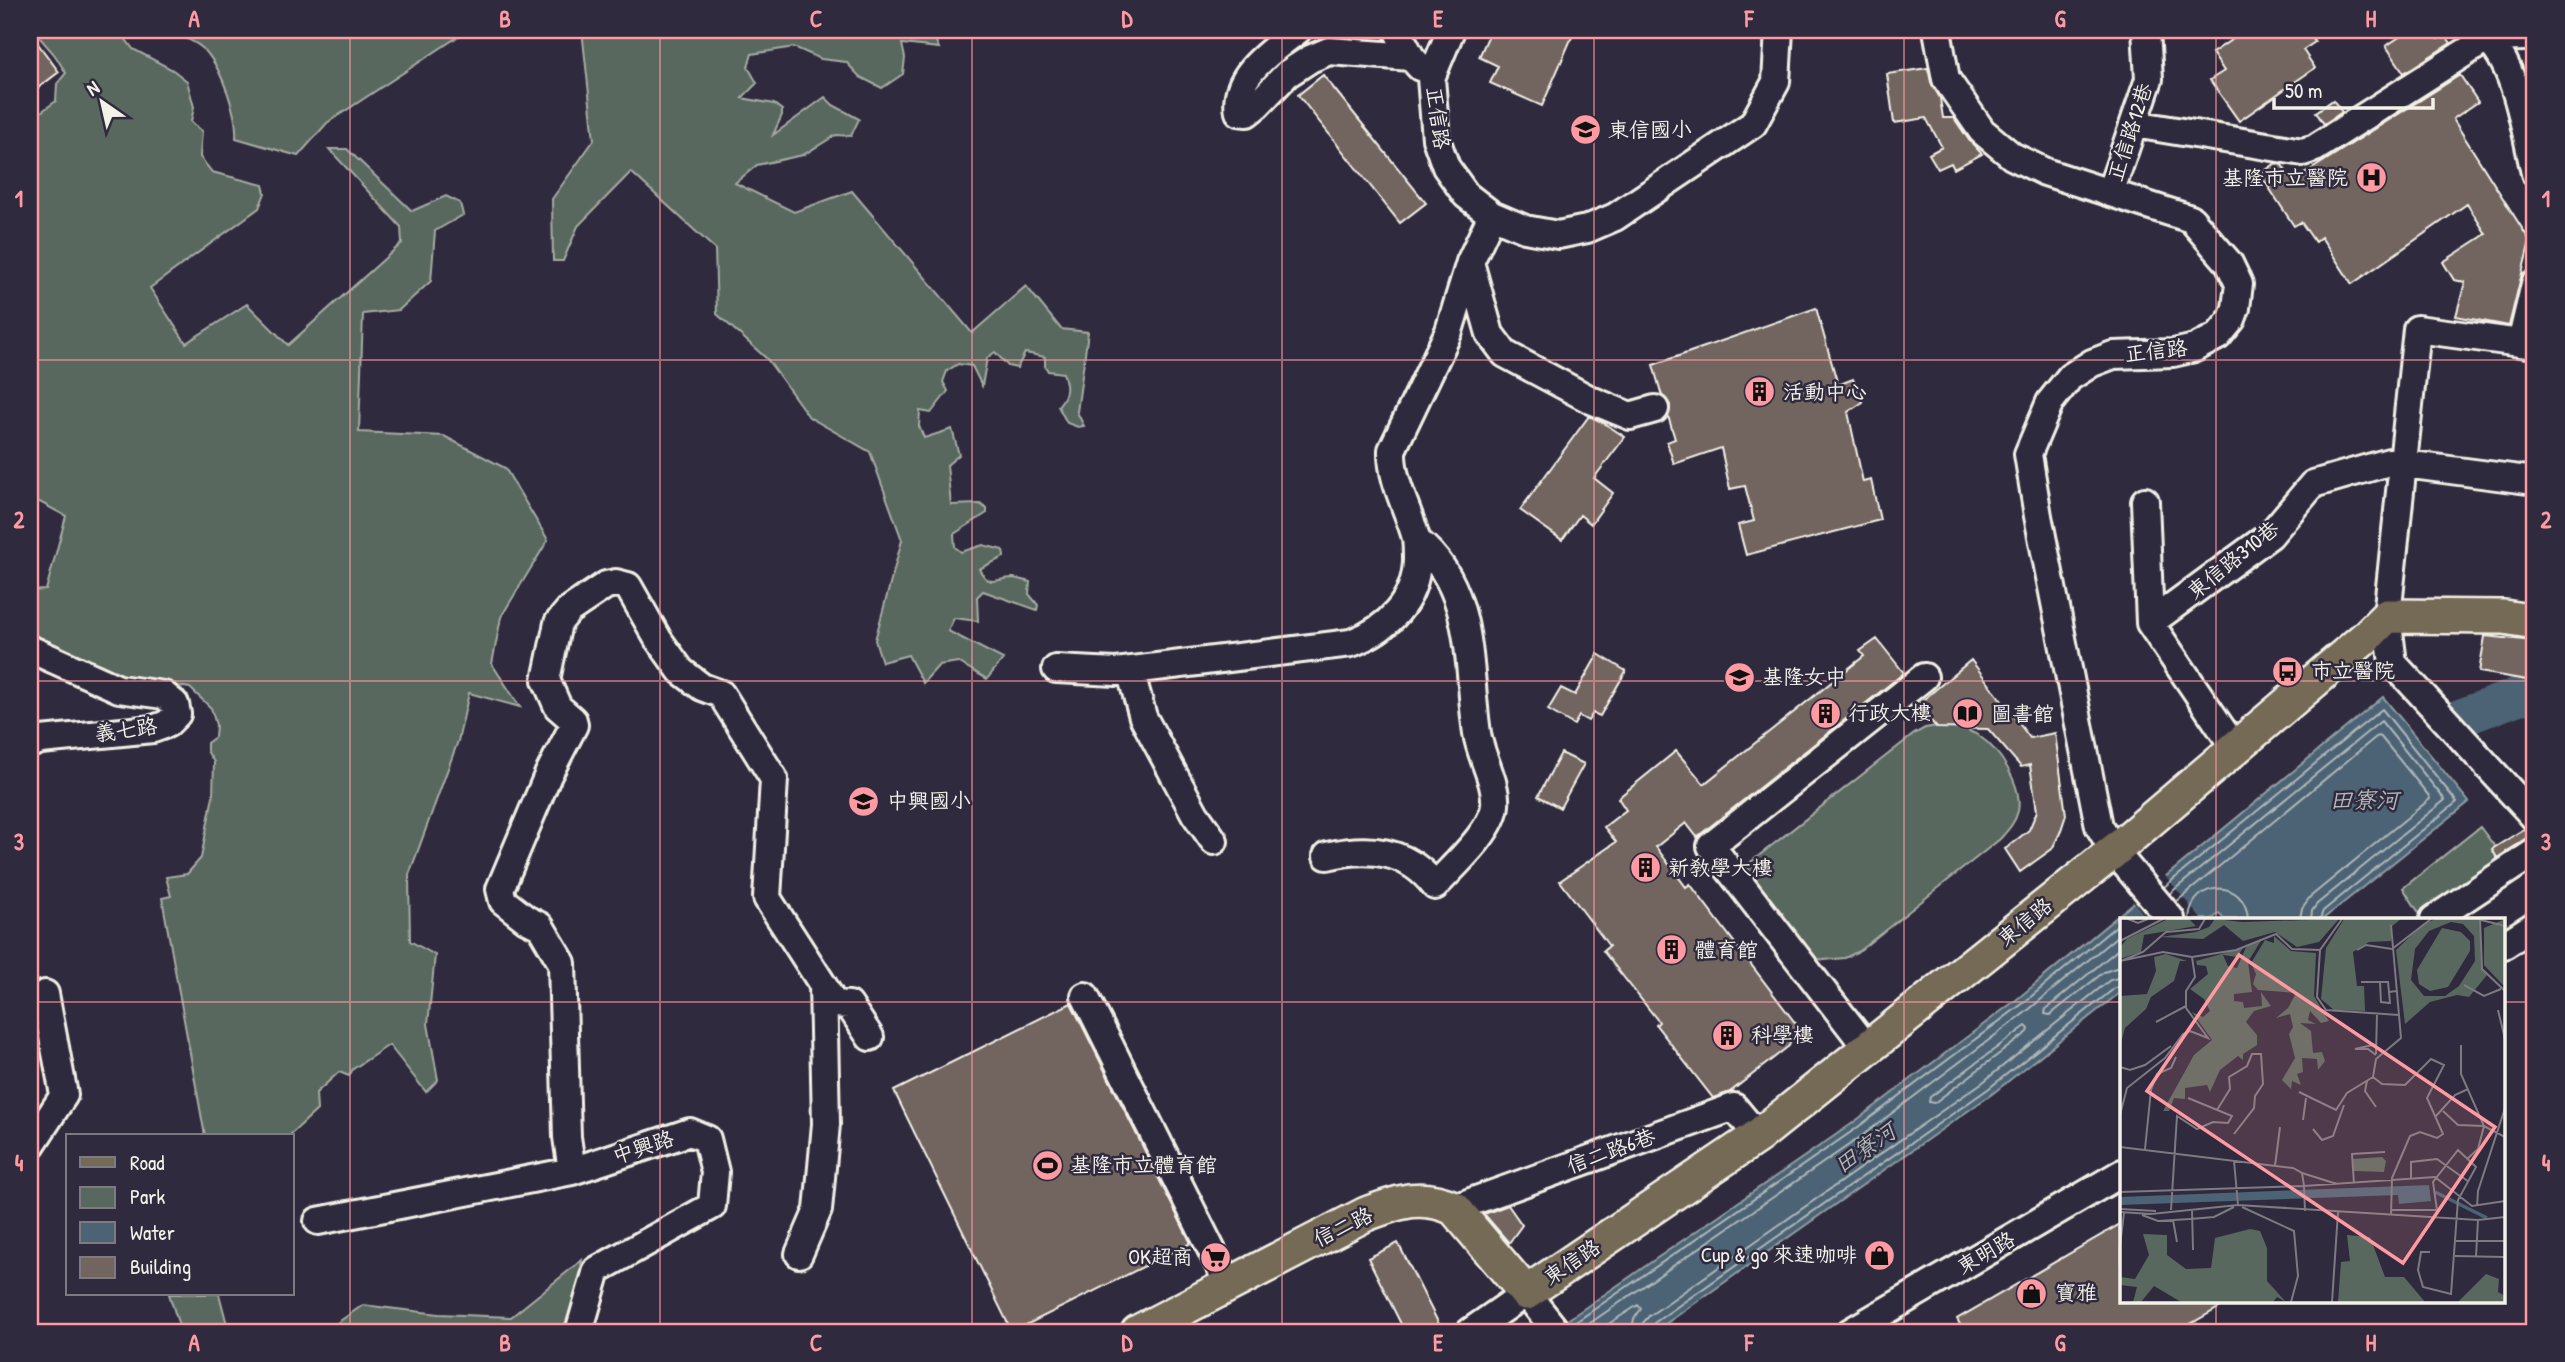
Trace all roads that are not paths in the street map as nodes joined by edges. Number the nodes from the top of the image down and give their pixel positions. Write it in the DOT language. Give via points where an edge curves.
graph roads {
  1 [pos="1298,30"];
  2 [pos="1397,30"];
  3 [pos="1451,30"];
  4 [pos="1779,30"];
  5 [pos="1937,30"];
  6 [pos="2146,30"];
  7 [pos="2535,33"];
  8 [pos="2480,34"];
  9 [pos="1411,57"];
  10 [pos="1432,78"];
  11 [pos="2134,124"];
  12 [pos="2535,173"];
  13 [pos="2110,192"];
  14 [pos="1492,215"];
  15 [pos="1470,262"];
  16 [pos="2535,284"];
  17 [pos="2528,344"];
  18 [pos="1655,409"];
  19 [pos="2402,462"];
  20 [pos="2535,481"];
  21 [pos="2145,501"];
  22 [pos="1417,541"];
  23 [pos="2387,615"];
  24 [pos="2535,622"];
  25 [pos="2150,624"];
  26 [pos="30,649"];
  27 [pos="1056,668"];
  28 [pos="1130,670"];
  29 [pos="1924,677"];
  30 [pos="30,744"];
  31 [pos="2234,747"];
  32 [pos="2535,818"];
  33 [pos="1214,841"];
  34 [pos="2114,850"];
  35 [pos="2535,852"];
  36 [pos="1327,856"];
  37 [pos="2170,918"];
  38 [pos="2436,918"];
  39 [pos="2535,925"];
  40 [pos="2506,944"];
  41 [pos="823,985"];
  42 [pos="45,994"];
  43 [pos="1085,996"];
  44 [pos="870,1037"];
  45 [pos="1867,1048"];
  46 [pos="1758,1136"];
  47 [pos="30,1147"];
  48 [pos="572,1171"];
  49 [pos="2120,1174"];
  50 [pos="1454,1208"];
  51 [pos="317,1221"];
  52 [pos="799,1254"];
  53 [pos="1229,1285"];
  54 [pos="1526,1293"];
  55 [pos="1885,1324"];
  56 [pos="579,1332"];
  57 [pos="1138,1332"];
  58 [pos="1470,1332"];
  59 [pos="1557,1332"];
  60 [pos="1850,1332"];
  1 -- 9 [label="street" via="1249,74 1239,90 1239,112 1258,106 1287,74 1329,51"];
  2 -- 9 [label="street"];
  3 -- 10 [label="street, 正信路"];
  4 -- 14 [label="street, 正信路" via="1776,82 1753,124 1615,217 1558,235 1525,229"];
  5 -- 13 [label="street, 正信路" via="1946,79 1982,131 2012,156 2045,172"];
  6 -- 11 [label="street, 正信路12巷" via="2149,79"];
  7 -- 8 [label="street" via="2526,37"];
  8 -- 11 [label="street" via="2303,152"];
  8 -- 12 [label="street" via="2503,58"];
  9 -- 10 [label="street"];
  10 -- 14 [label="street, 正信路" via="1437,139 1446,167 1466,195"];
  11 -- 13 [label="street, 正信路12巷"];
  13 -- 34 [label="street, 正信路" via="2191,219 2229,264 2239,284 2232,319 2218,337 2173,353 2113,355 2070,377 2050,402 2028,454 2099,827"];
  14 -- 15 [label="street"];
  15 -- 18 [label="street" via="1490,334 1505,354 1630,416"];
  15 -- 22 [label="street" via="1449,331 1392,450 1391,467"];
  16 -- 17 [label="street"];
  17 -- 19 [label="street" via="2417,329"];
  19 -- 20 [label="street, 東信路310巷"];
  19 -- 23 [label="street"];
  19 -- 25 [label="street, 東信路310巷" via="2313,484 2270,535"];
  21 -- 25 [label="street"];
  22 -- 28 [label="street" via="1414,585 1408,598 1394,617 1364,638"];
  22 -- 36 [label="street" via="1430,551 1451,583 1467,629 1477,732 1495,806 1481,836 1435,886 1423,870 1396,856 1370,851"];
  23 -- 24 [label="main road" via="2504,617"];
  23 -- 31 [label="main road, 東信路"];
  23 -- 32 [label="street" via="2393,663"];
  25 -- 31 [label="street"];
  26 -- 30 [label="street, 義七路" via="118,689 164,695 175,704 177,714 153,729"];
  27 -- 28 [label="street"];
  28 -- 33 [label="street" via="1143,717"];
  29 -- 45 [label="street" via="1711,846"];
  31 -- 34 [label="main road, 東信路"];
  34 -- 37 [label="street, 正信路"];
  34 -- 45 [label="main road, 東信路"];
  35 -- 38 [label="street"];
  39 -- 40 [label="street"];
  41 -- 44 [label="street" via="834,1004 849,1005"];
  41 -- 48 [label="street" via="767,898 774,779 721,694 681,671 628,586 606,585 558,623 546,680 558,707 574,725 500,889 503,901 540,926 562,963"];
  41 -- 52 [label="street" via="826,1124 818,1210"];
  42 -- 47 [label="street" via="64,1095"];
  43 -- 53 [label="street"];
  45 -- 46 [label="main road, 東信路"];
  46 -- 50 [label="street, 信二路6巷" via="1734,1107"];
  46 -- 54 [label="main road, 東信路"];
  48 -- 51 [label="street, 中興路"];
  48 -- 56 [label="street, 中興路" via="690,1132 707,1139 715,1172 712,1206 597,1270"];
  49 -- 55 [label="street, 東明路"];
  50 -- 53 [label="main road, 信二路" via="1437,1200 1400,1202 1366,1214"];
  50 -- 54 [label="main road"];
  53 -- 57 [label="main road, 信二路"];
  54 -- 58 [label="street"];
  54 -- 59 [label="street"];
  55 -- 60 [label="street, 東明路"];
}
